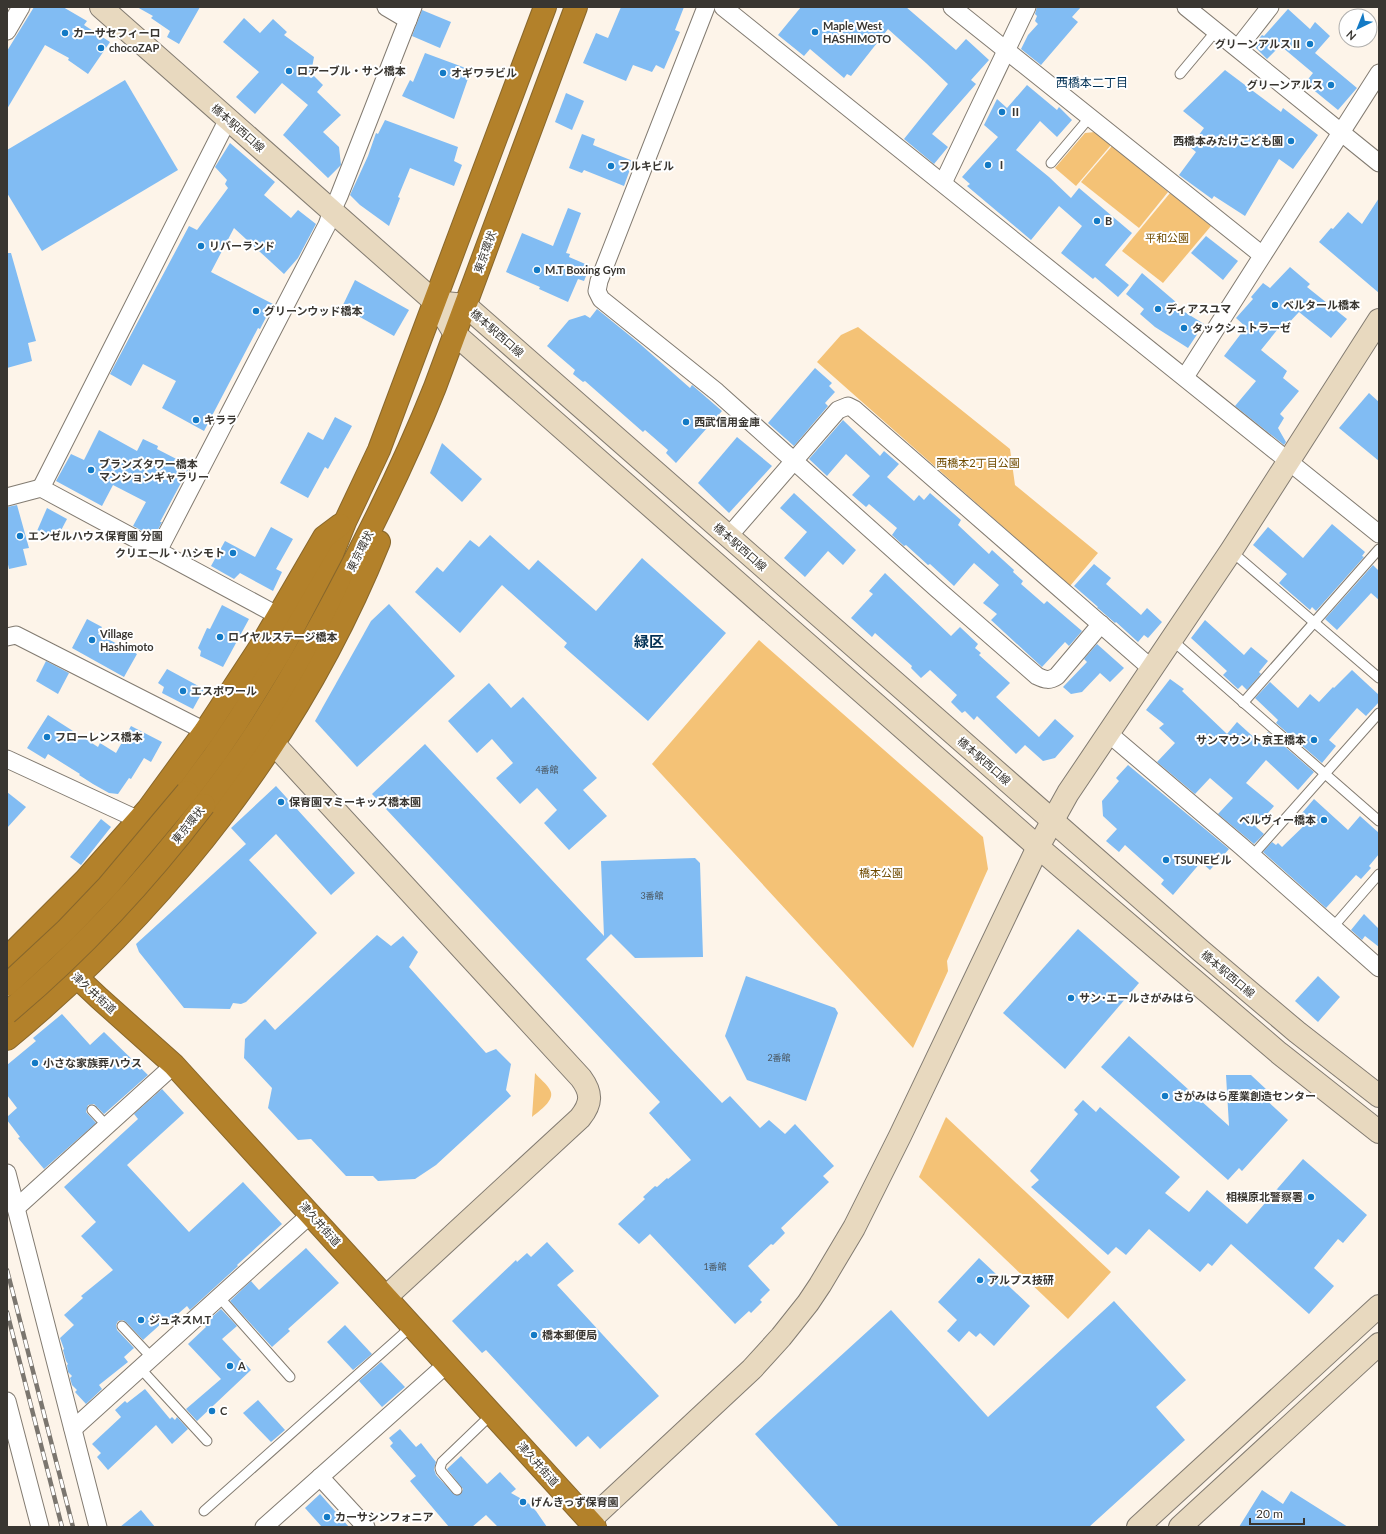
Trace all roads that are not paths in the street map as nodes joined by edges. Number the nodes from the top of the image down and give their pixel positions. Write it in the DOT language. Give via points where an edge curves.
graph roads {
  1 [pos="21,7"];
  2 [pos="101,7"];
  3 [pos="386,7"];
  4 [pos="545,7"];
  5 [pos="576,7"];
  6 [pos="706,7"];
  7 [pos="723,7"];
  8 [pos="952,7"];
  9 [pos="1027,7"];
  10 [pos="1186,7"];
  11 [pos="1270,7"];
  12 [pos="411,13"];
  13 [pos="7,30"];
  14 [pos="1216,31"];
  15 [pos="1238,48"];
  16 [pos="1007,51"];
  17 [pos="1379,73"];
  18 [pos="1180,74"];
  19 [pos="1090,117"];
  20 [pos="228,120"];
  21 [pos="1341,132"];
  22 [pos="1051,163"];
  23 [pos="1379,163"];
  24 [pos="943,183"];
  25 [pos="332,211"];
  26 [pos="1262,255"];
  27 [pos="435,302"];
  28 [pos="465,305"];
  29 [pos="1379,320"];
  30 [pos="455,334"];
  31 [pos="1185,377"];
  32 [pos="793,461"];
  33 [pos="1289,461"];
  34 [pos="41,488"];
  35 [pos="392,488"];
  36 [pos="7,497"];
  37 [pos="345,522"];
  38 [pos="1379,534"];
  39 [pos="728,537"];
  40 [pos="1379,549"];
  41 [pos="1231,551"];
  42 [pos="158,552"];
  43 [pos="277,615"];
  44 [pos="1316,622"];
  45 [pos="1102,624"];
  46 [pos="7,637"];
  47 [pos="1172,640"];
  48 [pos="1152,669"];
  49 [pos="1379,678"];
  50 [pos="1243,703"];
  51 [pos="1379,712"];
  52 [pos="205,731"];
  53 [pos="1108,733"];
  54 [pos="274,744"];
  55 [pos="7,759"];
  56 [pos="1325,774"];
  57 [pos="139,820"];
  58 [pos="1379,821"];
  59 [pos="1052,822"];
  60 [pos="1038,847"];
  61 [pos="1252,856"];
  62 [pos="1379,874"];
  63 [pos="1333,927"];
  64 [pos="32,935"];
  65 [pos="7,958"];
  66 [pos="1379,968"];
  67 [pos="77,978"];
  68 [pos="7,985"];
  69 [pos="7,1013"];
  70 [pos="7,1039"];
  71 [pos="174,1065"];
  72 [pos="1379,1096"];
  73 [pos="92,1110"];
  74 [pos="107,1126"];
  75 [pos="1379,1132"];
  76 [pos="7,1173"];
  77 [pos="16,1208"];
  78 [pos="311,1214"];
  79 [pos="219,1297"];
  80 [pos="386,1297"];
  81 [pos="1379,1306"];
  82 [pos="122,1326"];
  83 [pos="412,1326"];
  84 [pos="1379,1344"];
  85 [pos="146,1363"];
  86 [pos="447,1364"];
  87 [pos="290,1377"];
  88 [pos="7,1401"];
  89 [pos="492,1413"];
  90 [pos="73,1429"];
  91 [pos="207,1441"];
  92 [pos="320,1477"];
  93 [pos="457,1490"];
  94 [pos="204,1511"];
  95 [pos="592,1524"];
  96 [pos="40,1527"];
  97 [pos="98,1527"];
  98 [pos="264,1527"];
  99 [pos="366,1527"];
  100 [pos="1138,1527"];
  101 [pos="1180,1527"];
  1 -- 13 [label="street"];
  2 -- 20 [label="street, 橋本駅西口線"];
  3 -- 12 [label="street"];
  4 -- 27 [label="highway, 東京環状"];
  5 -- 28 [label="highway, 東京環状"];
  6 -- 32 [label="street" via="597,290 601,299 717,392"];
  7 -- 24 [label="street"];
  8 -- 16 [label="street"];
  9 -- 16 [label="street"];
  10 -- 14 [label="street"];
  11 -- 15 [label="street"];
  12 -- 25 [label="street"];
  14 -- 15 [label="street"];
  14 -- 18 [label="lane"];
  15 -- 21 [label="street"];
  16 -- 19 [label="street"];
  16 -- 24 [label="street"];
  17 -- 21 [label="street"];
  19 -- 22 [label="lane"];
  19 -- 26 [label="street"];
  20 -- 25 [label="street, 橋本駅西口線"];
  20 -- 34 [label="street"];
  21 -- 23 [label="street"];
  21 -- 26 [label="street"];
  24 -- 31 [label="street"];
  25 -- 27 [label="street, 橋本駅西口線"];
  25 -- 42 [label="street" via="324,232"];
  26 -- 31 [label="street"];
  27 -- 28 [label="street, 橋本駅西口線"];
  27 -- 30 [label="street"];
  27 -- 37 [label="highway, 東京環状" via="380,450"];
  28 -- 30 [label="highway, 東京環状"];
  28 -- 39 [label="street, 橋本駅西口線"];
  29 -- 33 [label="street"];
  30 -- 35 [label="highway, 東京環状" via="423,419"];
  30 -- 60 [label="street"];
  31 -- 33 [label="street"];
  32 -- 39 [label="street"];
  32 -- 45 [label="street" via="838,410 848,406 854,409"];
  32 -- 45 [label="street" via="1043,680 1057,676"];
  33 -- 38 [label="street"];
  33 -- 41 [label="street"];
  34 -- 36 [label="street"];
  34 -- 42 [label="street"];
  35 -- 54 [label="highway" via="379,542 350,610"];
  35 -- 69 [label="highway, 東京環状, bridge" via="347,576 253,739 145,878 105,922"];
  37 -- 43 [label="highway" via="324,537"];
  37 -- 68 [label="highway, 東京環状, bridge" via="332,554 281,651 237,722 187,792 108,886 66,930"];
  39 -- 59 [label="street, 橋本駅西口線"];
  40 -- 44 [label="lane"];
  41 -- 44 [label="lane"];
  41 -- 47 [label="street"];
  42 -- 43 [label="street"];
  43 -- 52 [label="highway" via="260,647"];
  44 -- 49 [label="lane"];
  44 -- 50 [label="lane"];
  45 -- 48 [label="street"];
  46 -- 52 [label="street" via="16,635"];
  47 -- 48 [label="street"];
  47 -- 50 [label="lane"];
  48 -- 53 [label="street"];
  50 -- 56 [label="lane"];
  51 -- 56 [label="lane"];
  52 -- 57 [label="highway"];
  53 -- 59 [label="street"];
  53 -- 61 [label="street"];
  54 -- 67 [label="highway" via="225,812 158,893 119,937"];
  54 -- 80 [label="street" via="582,1078 589,1093 590,1100 580,1118"];
  55 -- 57 [label="street"];
  56 -- 58 [label="lane"];
  56 -- 61 [label="lane"];
  57 -- 64 [label="highway"];
  59 -- 60 [label="street"];
  59 -- 72 [label="street, 橋本駅西口線" via="1245,989"];
  60 -- 75 [label="street" via="1279,1053"];
  60 -- 95 [label="street" via="854,1228 820,1285 781,1337 752,1369"];
  61 -- 63 [label="street"];
  62 -- 63 [label="lane"];
  63 -- 66 [label="street"];
  64 -- 65 [label="highway"];
  64 -- 67 [label="highway, 津久井街道"];
  67 -- 70 [label="highway"];
  67 -- 71 [label="highway, 津久井街道"];
  71 -- 74 [label="street"];
  71 -- 78 [label="highway, 津久井街道"];
  73 -- 74 [label="lane"];
  74 -- 77 [label="street"];
  76 -- 77 [label="street"];
  77 -- 90 [label="street"];
  78 -- 79 [label="street"];
  78 -- 80 [label="highway, 津久井街道"];
  79 -- 85 [label="street"];
  79 -- 87 [label="lane"];
  80 -- 83 [label="highway, 津久井街道"];
  81 -- 100 [label="street"];
  82 -- 85 [label="lane"];
  83 -- 86 [label="highway, 津久井街道"];
  83 -- 94 [label="lane"];
  84 -- 101 [label="street"];
  85 -- 90 [label="street"];
  85 -- 91 [label="lane"];
  86 -- 89 [label="highway, 津久井街道"];
  86 -- 92 [label="street"];
  88 -- 96 [label="street"];
  89 -- 93 [label="lane" via="442,1462 441,1471"];
  89 -- 95 [label="highway, 津久井街道"];
  90 -- 97 [label="street"];
  92 -- 98 [label="street"];
  92 -- 99 [label="street"];
}
